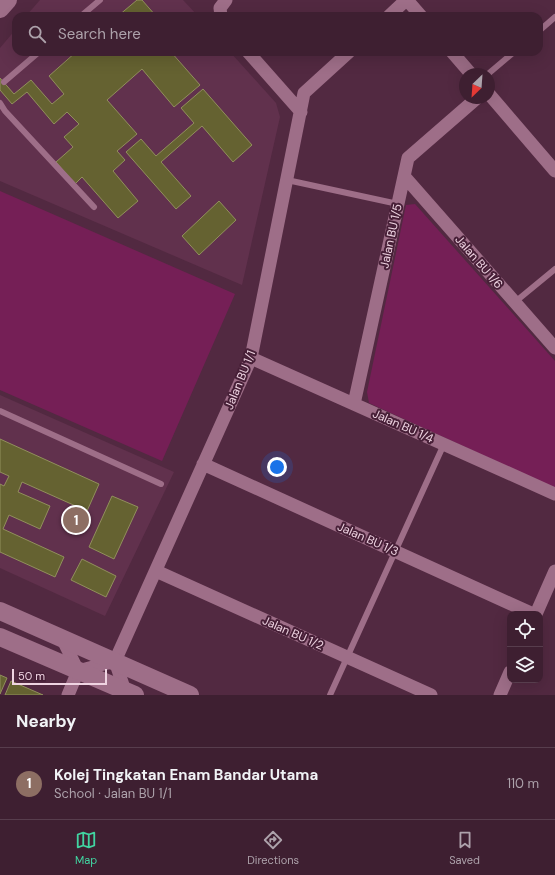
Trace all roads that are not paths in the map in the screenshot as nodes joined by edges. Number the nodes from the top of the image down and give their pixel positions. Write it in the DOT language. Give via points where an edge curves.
graph roads {
  1 [pos="8,0"];
  2 [pos="100,0"];
  3 [pos="226,0"];
  4 [pos="407,0"];
  5 [pos="0,9"];
  6 [pos="86,12"];
  7 [pos="220,12"];
  8 [pos="394,12"];
  9 [pos="418,12"];
  10 [pos="555,17"];
  11 [pos="543,28"];
  12 [pos="34,56"];
  13 [pos="252,56"];
  14 [pos="345,56"];
  15 [pos="455,56"];
  16 [pos="509,56"];
  17 [pos="466,68"];
  18 [pos="495,68"];
  19 [pos="4,82"];
  20 [pos="495,101"];
  21 [pos="0,103"];
  22 [pos="470,104"];
  23 [pos="301,112"];
  24 [pos="555,171"];
  25 [pos="404,176"];
  26 [pos="287,180"];
  27 [pos="398,204"];
  28 [pos="94,207"];
  29 [pos="555,269"];
  30 [pos="515,302"];
  31 [pos="555,348"];
  32 [pos="251,358"];
  33 [pos="354,404"];
  34 [pos="0,411"];
  35 [pos="444,444"];
  36 [pos="204,464"];
  37 [pos="161,484"];
  38 [pos="555,494"];
  39 [pos="395,551"];
  40 [pos="156,571"];
  41 [pos="555,571"];
  42 [pos="0,611"];
  43 [pos="527,611"];
  44 [pos="535,611"];
  45 [pos="0,637"];
  46 [pos="62,638"];
  47 [pos="347,657"];
  48 [pos="115,661"];
  49 [pos="78,670"];
  50 [pos="507,679"];
  51 [pos="130,693"];
  52 [pos="68,695"];
  53 [pos="190,695"];
  54 [pos="330,695"];
  55 [pos="431,695"];
  56 [pos="500,695"];
  1 -- 5 [label="main road"];
  2 -- 6 [label="lane"];
  3 -- 7 [label="street" via="220,8"];
  4 -- 8 [label="street"];
  4 -- 9 [label="street"];
  10 -- 11 [label="lane"];
  12 -- 19 [label="lane"];
  13 -- 23 [label="street"];
  14 -- 23 [label="street, Jalan BU 1/1" via="304,93"];
  15 -- 17 [label="street"];
  16 -- 18 [label="lane"];
  20 -- 24 [label="street"];
  21 -- 28 [label="lane" via="5,112"];
  22 -- 25 [label="street, Jalan BU 1/5" via="408,158"];
  23 -- 26 [label="street, Jalan BU 1/1"];
  25 -- 27 [label="street, Jalan BU 1/5"];
  25 -- 30 [label="street, Jalan BU 1/6"];
  26 -- 27 [label="lane"];
  26 -- 32 [label="street, Jalan BU 1/1"];
  27 -- 33 [label="street, Jalan BU 1/5"];
  29 -- 30 [label="lane"];
  30 -- 31 [label="street, Jalan BU 1/6"];
  32 -- 33 [label="street, Jalan BU 1/4"];
  32 -- 36 [label="street, Jalan BU 1/1"];
  33 -- 35 [label="street, Jalan BU 1/4"];
  34 -- 37 [label="lane"];
  35 -- 38 [label="street, Jalan BU 1/4"];
  35 -- 39 [label="lane"];
  36 -- 39 [label="street, Jalan BU 1/3"];
  36 -- 40 [label="street, Jalan BU 1/1"];
  39 -- 43 [label="street, Jalan BU 1/3"];
  39 -- 47 [label="lane"];
  40 -- 47 [label="street, Jalan BU 1/2"];
  40 -- 48 [label="street, Jalan BU 1/1"];
  41 -- 44 [label="street"];
  42 -- 46 [label="main road"];
  45 -- 49 [label="main road"];
  46 -- 48 [label="main road"];
  46 -- 49 [label="street"];
  47 -- 54 [label="lane"];
  47 -- 55 [label="street, Jalan BU 1/2"];
  48 -- 49 [label="street"];
  48 -- 51 [label="street"];
  48 -- 53 [label="main road"];
  49 -- 51 [label="main road"];
  49 -- 52 [label="street"];
  50 -- 56 [label="street"];
}
